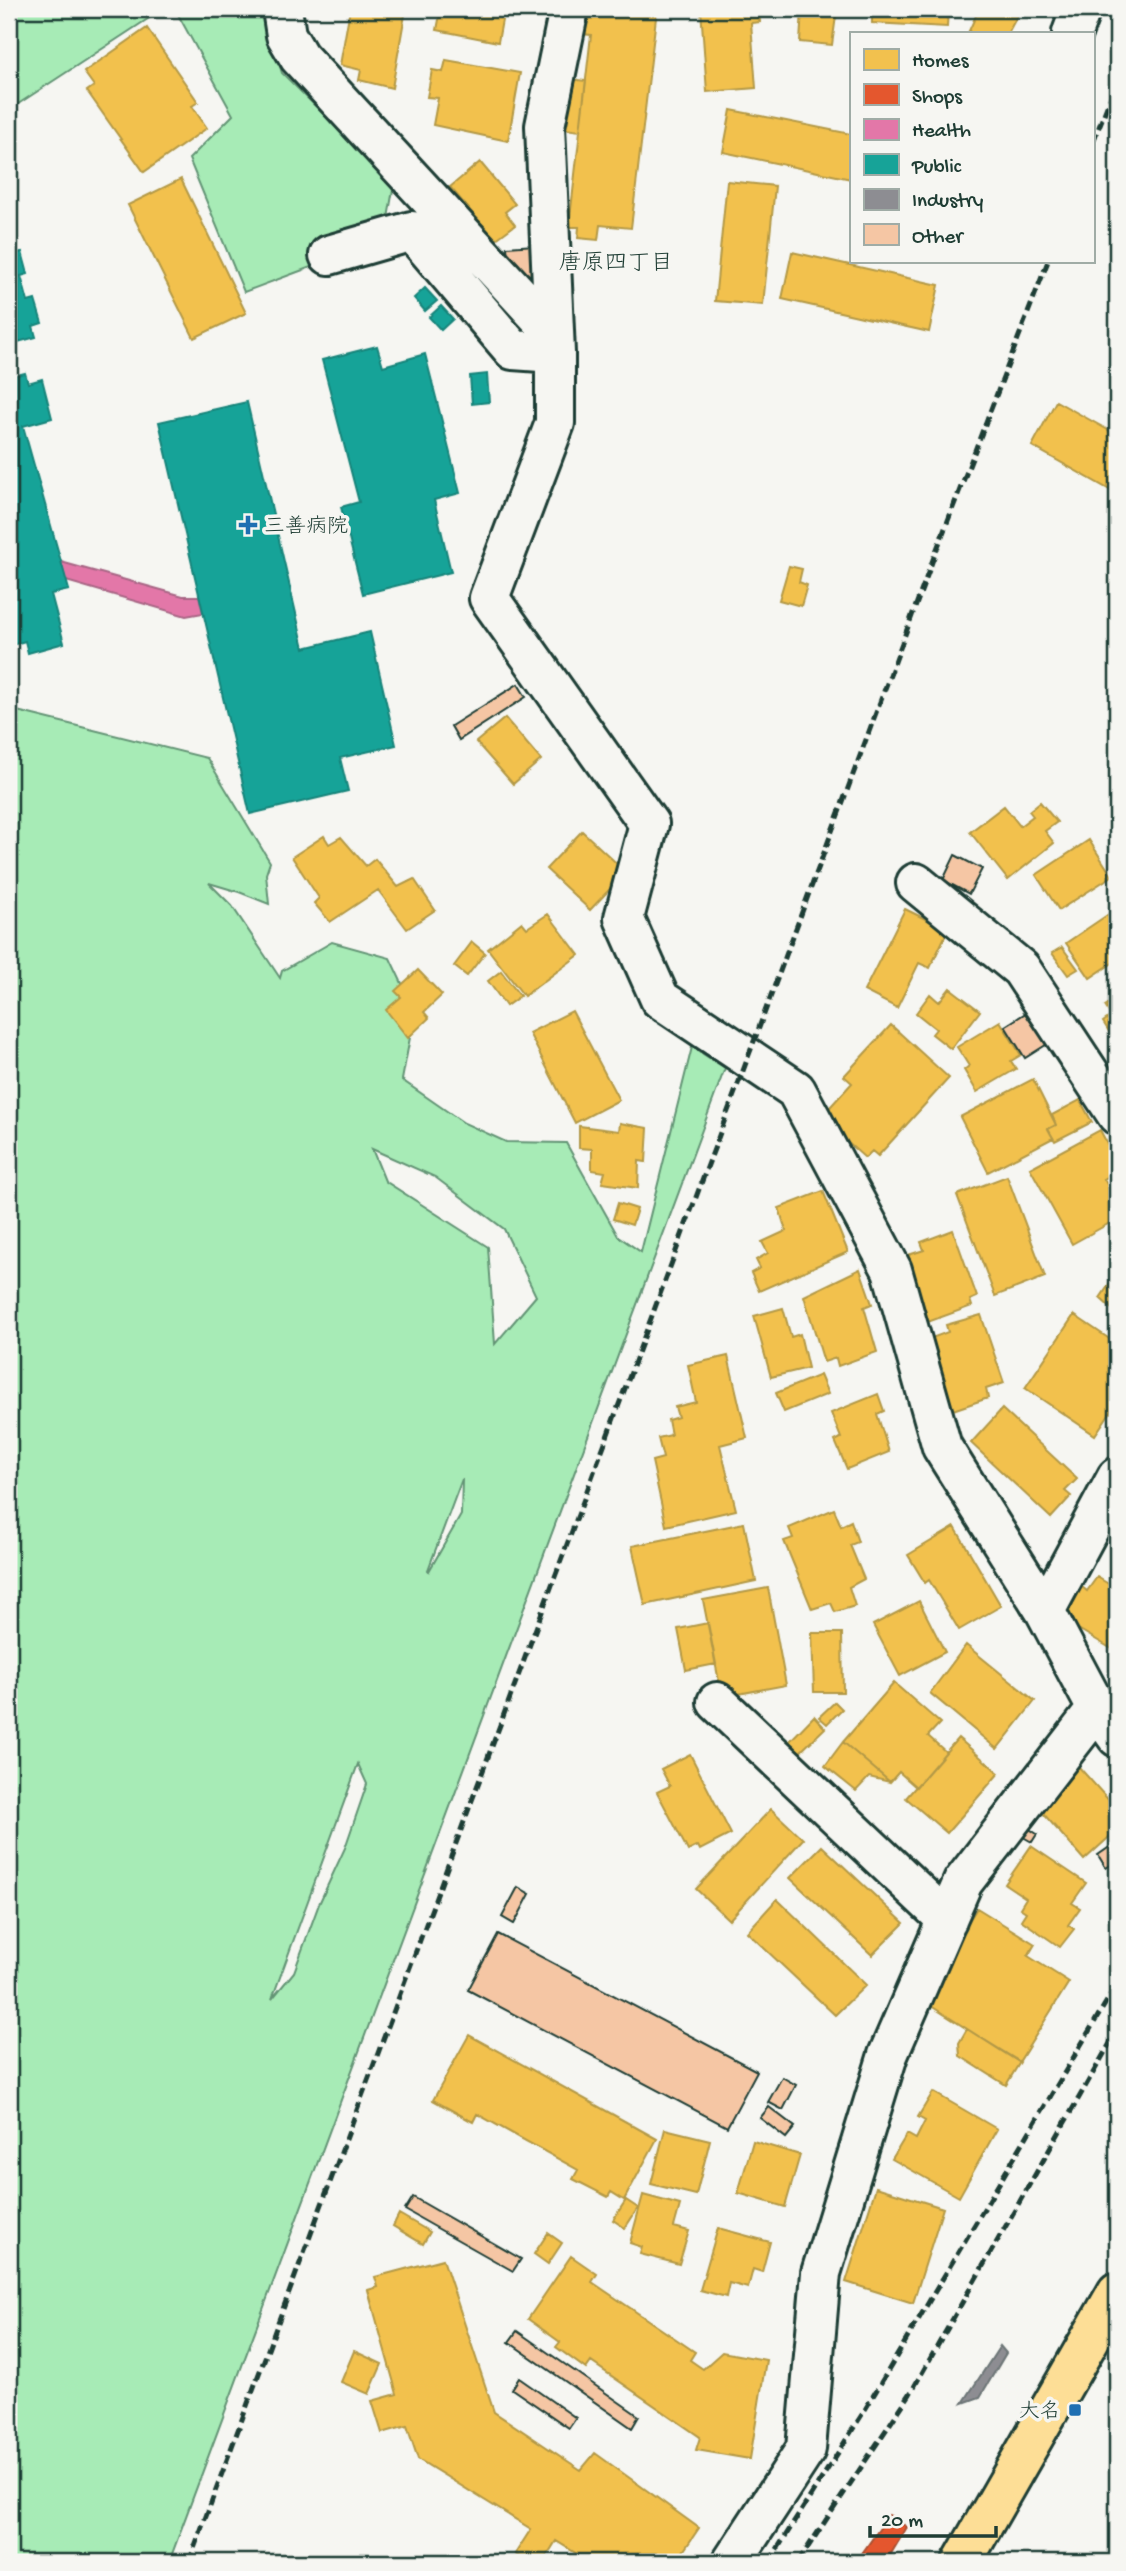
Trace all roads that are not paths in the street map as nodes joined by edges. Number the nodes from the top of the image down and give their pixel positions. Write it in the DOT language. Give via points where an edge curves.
graph roads {
  1 [pos="282,9"];
  2 [pos="569,9"];
  3 [pos="1081,9"];
  4 [pos="1072,32"];
  5 [pos="330,255"];
  6 [pos="554,343"];
  7 [pos="916,883"];
  8 [pos="1117,1115"];
  9 [pos="1117,1477"];
  10 [pos="1045,1611"];
  11 [pos="717,1702"];
  12 [pos="1107,1723"];
  13 [pos="947,1920"];
  14 [pos="1117,2291"];
  15 [pos="732,2562"];
  16 [pos="962,2562"];
  1 -- 6 [label="street" via="286,36 299,58"];
  2 -- 6 [label="street" via="545,126"];
  3 -- 4 [label="street"];
  5 -- 6 [label="street" via="412,231 513,350"];
  6 -- 10 [label="street" via="555,423 489,598 649,824 624,918 660,999 796,1090 892,1270 942,1447"];
  7 -- 8 [label="street" via="1021,969"];
  9 -- 10 [label="street"];
  10 -- 12 [label="street"];
  11 -- 13 [label="street"];
  12 -- 13 [label="street" via="963,1882"];
  13 -- 15 [label="street" via="888,2055 821,2273 806,2449"];
  14 -- 16 [label="highway"];
}
